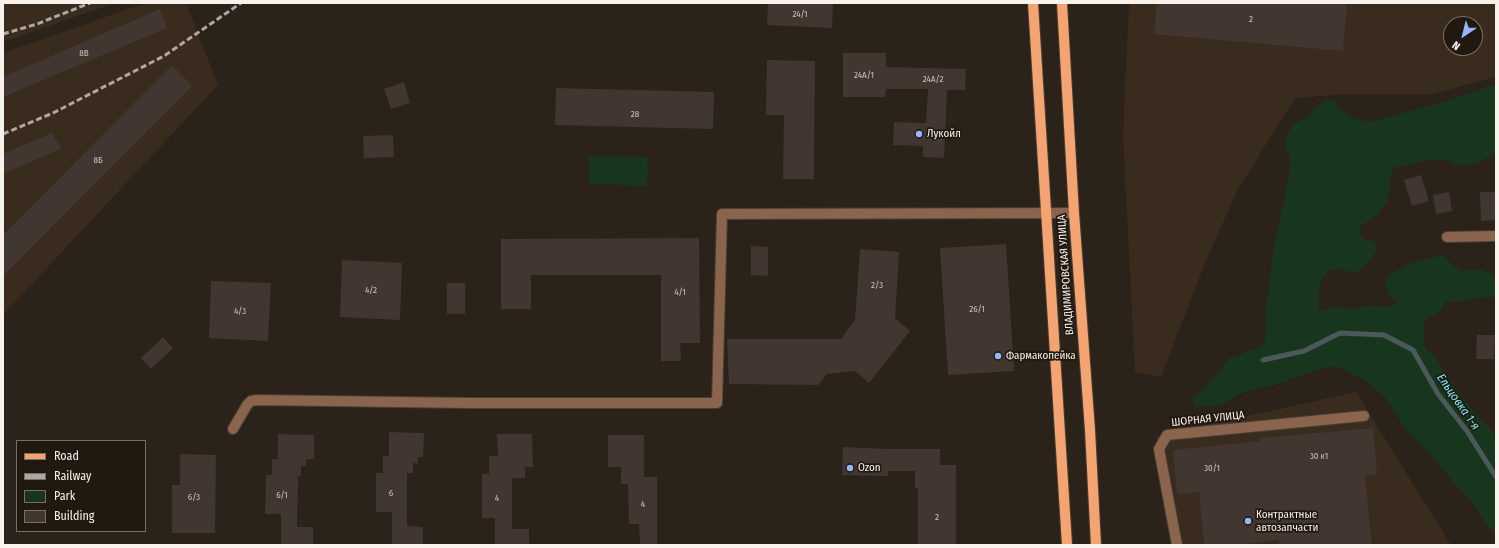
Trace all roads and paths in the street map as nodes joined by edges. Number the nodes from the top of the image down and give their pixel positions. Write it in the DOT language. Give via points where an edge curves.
graph roads {
  1 [pos="1032,3"];
  2 [pos="1062,3"];
  3 [pos="1045,213"];
  4 [pos="1074,213"];
  5 [pos="1496,236"];
  6 [pos="1447,237"];
  7 [pos="1364,416"];
  8 [pos="233,429"];
  9 [pos="1067,545"];
  10 [pos="1096,545"];
  11 [pos="1177,545"];
  1 -- 3 [label="main road, ВЛАДИМИРОВСКАЯ УЛИЦА"];
  2 -- 4 [label="main road, ВЛАДИМИРОВСКАЯ УЛИЦА"];
  3 -- 4 [label="street"];
  3 -- 8 [label="street" via="722,214 718,403 257,400 247,405"];
  3 -- 9 [label="main road, ВЛАДИМИРОВСКАЯ УЛИЦА"];
  4 -- 10 [label="main road, ВЛАДИМИРОВСКАЯ УЛИЦА"];
  5 -- 6 [label="street"];
  7 -- 11 [label="street, ШОРНАЯ УЛИЦА" via="1167,435 1159,449"];
}
